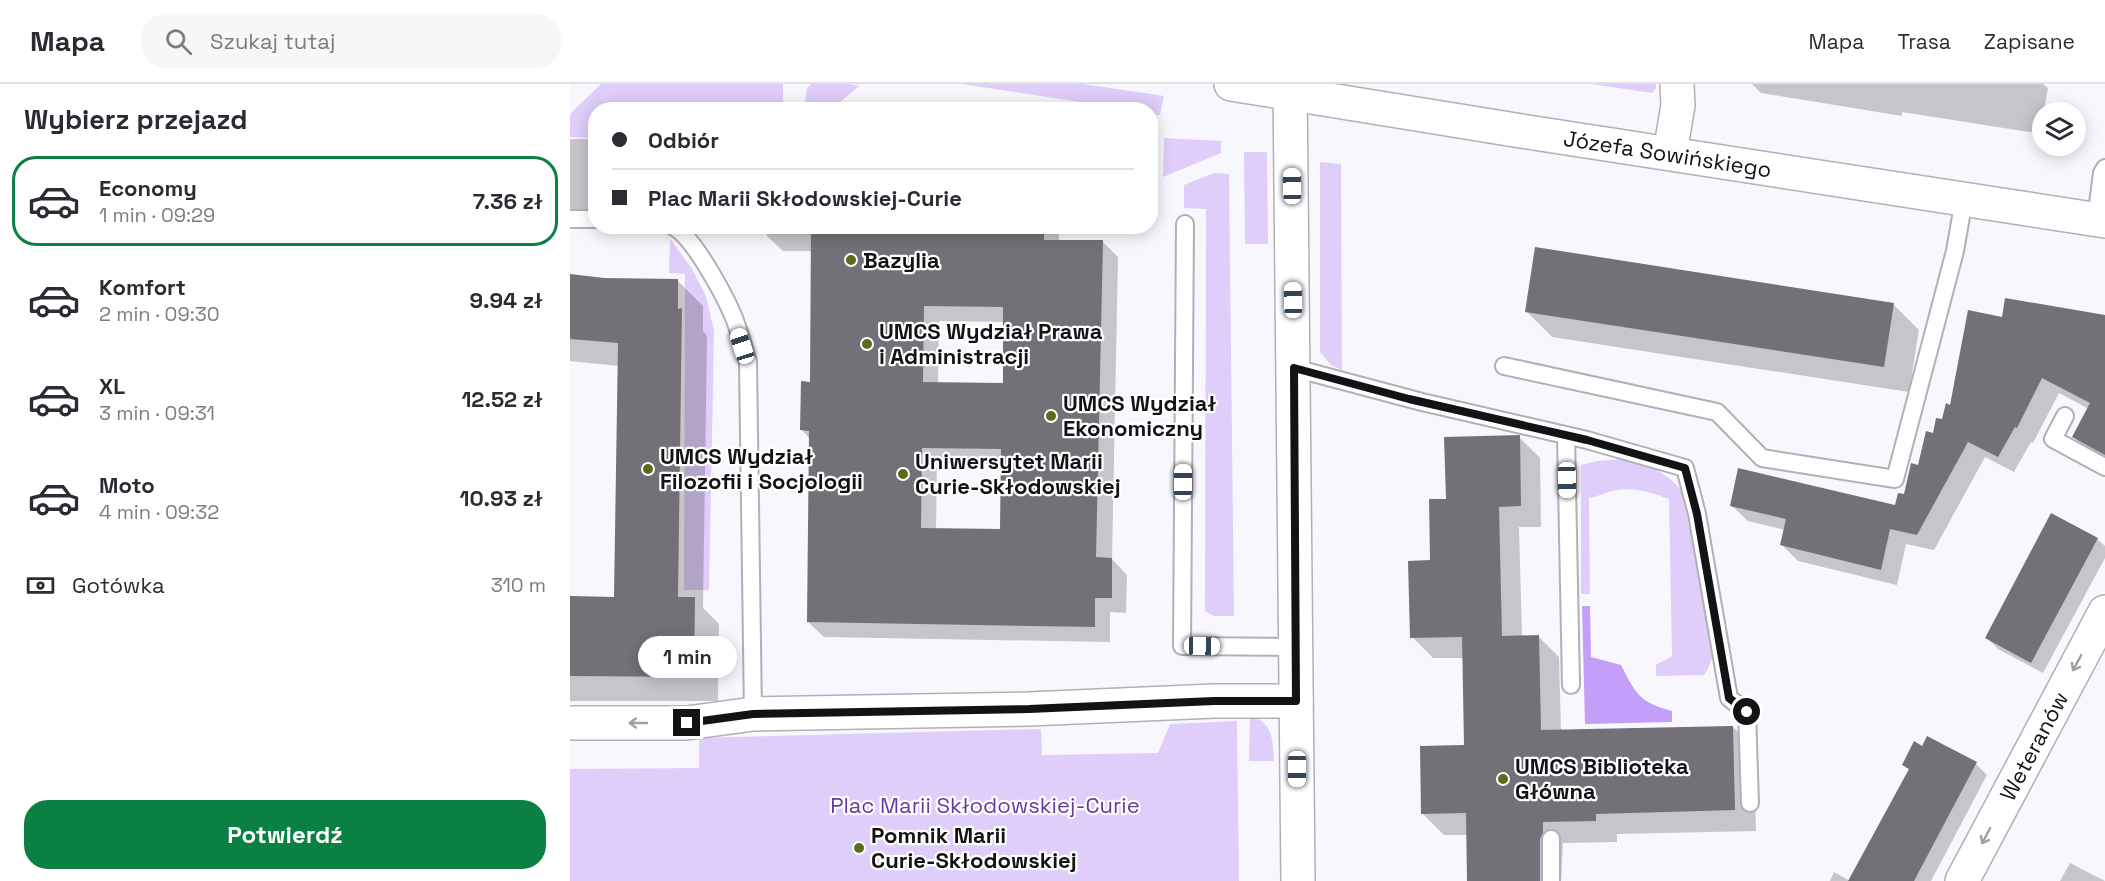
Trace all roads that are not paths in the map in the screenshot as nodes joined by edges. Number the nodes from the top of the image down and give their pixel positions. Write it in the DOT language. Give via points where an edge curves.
graph roads {
  1 [pos="1231,84"];
  2 [pos="1677,84"];
  3 [pos="1290,89"];
  4 [pos="1670,153"];
  5 [pos="2105,168"];
  6 [pos="1964,199"];
  7 [pos="570,219"];
  8 [pos="588,219"];
  9 [pos="2100,220"];
  10 [pos="1185,224"];
  11 [pos="685,234"];
  12 [pos="1504,366"];
  13 [pos="1294,368"];
  14 [pos="2065,416"];
  15 [pos="1566,435"];
  16 [pos="2105,467"];
  17 [pos="2105,612"];
  18 [pos="1296,647"];
  19 [pos="1571,685"];
  20 [pos="1296,701"];
  21 [pos="753,714"];
  22 [pos="570,723"];
  23 [pos="1750,803"];
  24 [pos="1551,839"];
  25 [pos="1298,881"];
  26 [pos="1551,881"];
  27 [pos="1962,881"];
  1 -- 3 [label="street, Józefa Sowińskiego"];
  2 -- 4 [label="street" via="1678,105"];
  3 -- 4 [label="street, Józefa Sowińskiego"];
  3 -- 13 [label="street"];
  4 -- 6 [label="street, Józefa Sowińskiego"];
  5 -- 9 [label="lane"];
  6 -- 9 [label="street, Józefa Sowińskiego"];
  6 -- 12 [label="lane" via="1956,251 1895,479 1762,458 1717,412"];
  7 -- 8 [label="lane"];
  10 -- 18 [label="lane" via="1182,646"];
  11 -- 21 [label="lane" via="732,314 748,362"];
  13 -- 15 [label="lane"];
  13 -- 18 [label="street"];
  14 -- 16 [label="lane" via="2053,439"];
  15 -- 19 [label="lane"];
  15 -- 23 [label="lane" via="1685,468 1697,514 1729,698 1747,712"];
  17 -- 27 [label="street, Weteranów, one-way"];
  18 -- 20 [label="street"];
  20 -- 21 [label="street"];
  20 -- 25 [label="street"];
  21 -- 22 [label="street, one-way" via="687,723"];
  24 -- 26 [label="lane"];
}
